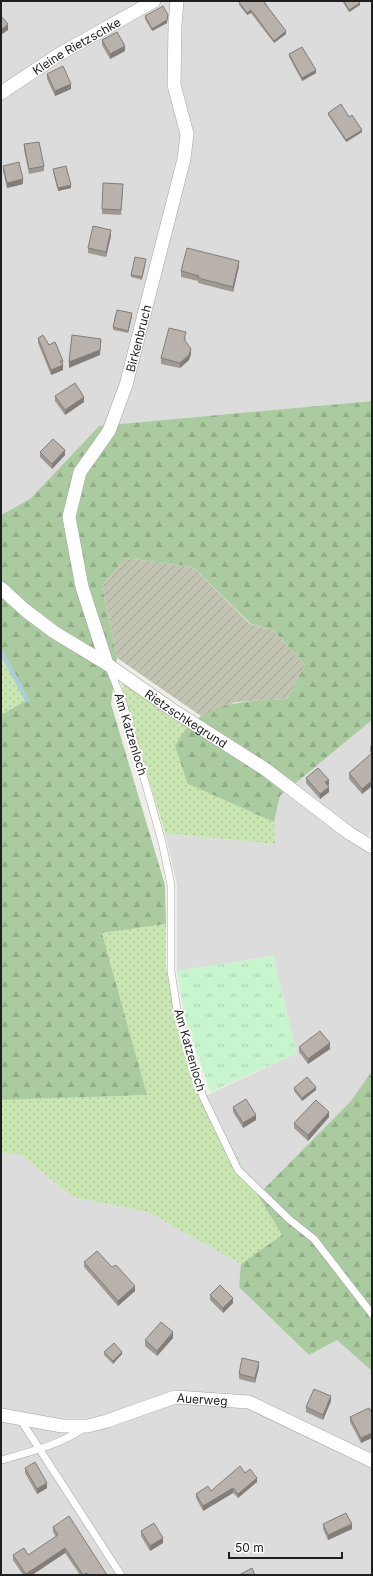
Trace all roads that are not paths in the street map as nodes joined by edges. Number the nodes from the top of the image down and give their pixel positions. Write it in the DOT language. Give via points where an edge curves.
graph roads {
  1 [pos="154,1"];
  2 [pos="177,1"];
  3 [pos="1,92"];
  4 [pos="1,588"];
  5 [pos="107,664"];
  6 [pos="372,847"];
  7 [pos="372,1314"];
  8 [pos="1,1415"];
  9 [pos="20,1419"];
  10 [pos="88,1426"];
  11 [pos="39,1449"];
  12 [pos="1,1460"];
  13 [pos="372,1461"];
  14 [pos="121,1575"];
  1 -- 3 [label="street, Kleine Rietzschke" via="46,62"];
  2 -- 5 [label="street, Birkenbruch" via="174,85 187,134 184,159 126,385 109,431 80,472 69,517 82,587"];
  4 -- 5 [label="street, Rietzschkegrund" via="54,632"];
  5 -- 6 [label="street, Rietzschkegrund" via="174,711 265,769 349,833"];
  5 -- 7 [label="lane, Am Katzenloch" via="122,703 162,842 171,885 171,970 178,1016 203,1097 238,1170 290,1220 314,1239"];
  8 -- 9 [label="street, Auerweg"];
  9 -- 10 [label="street, Auerweg" via="62,1426"];
  9 -- 11 [label="lane"];
  10 -- 11 [label="lane" via="70,1438"];
  10 -- 13 [label="street, Auerweg" via="175,1397 249,1402"];
  11 -- 12 [label="lane"];
  11 -- 14 [label="lane"];
}
